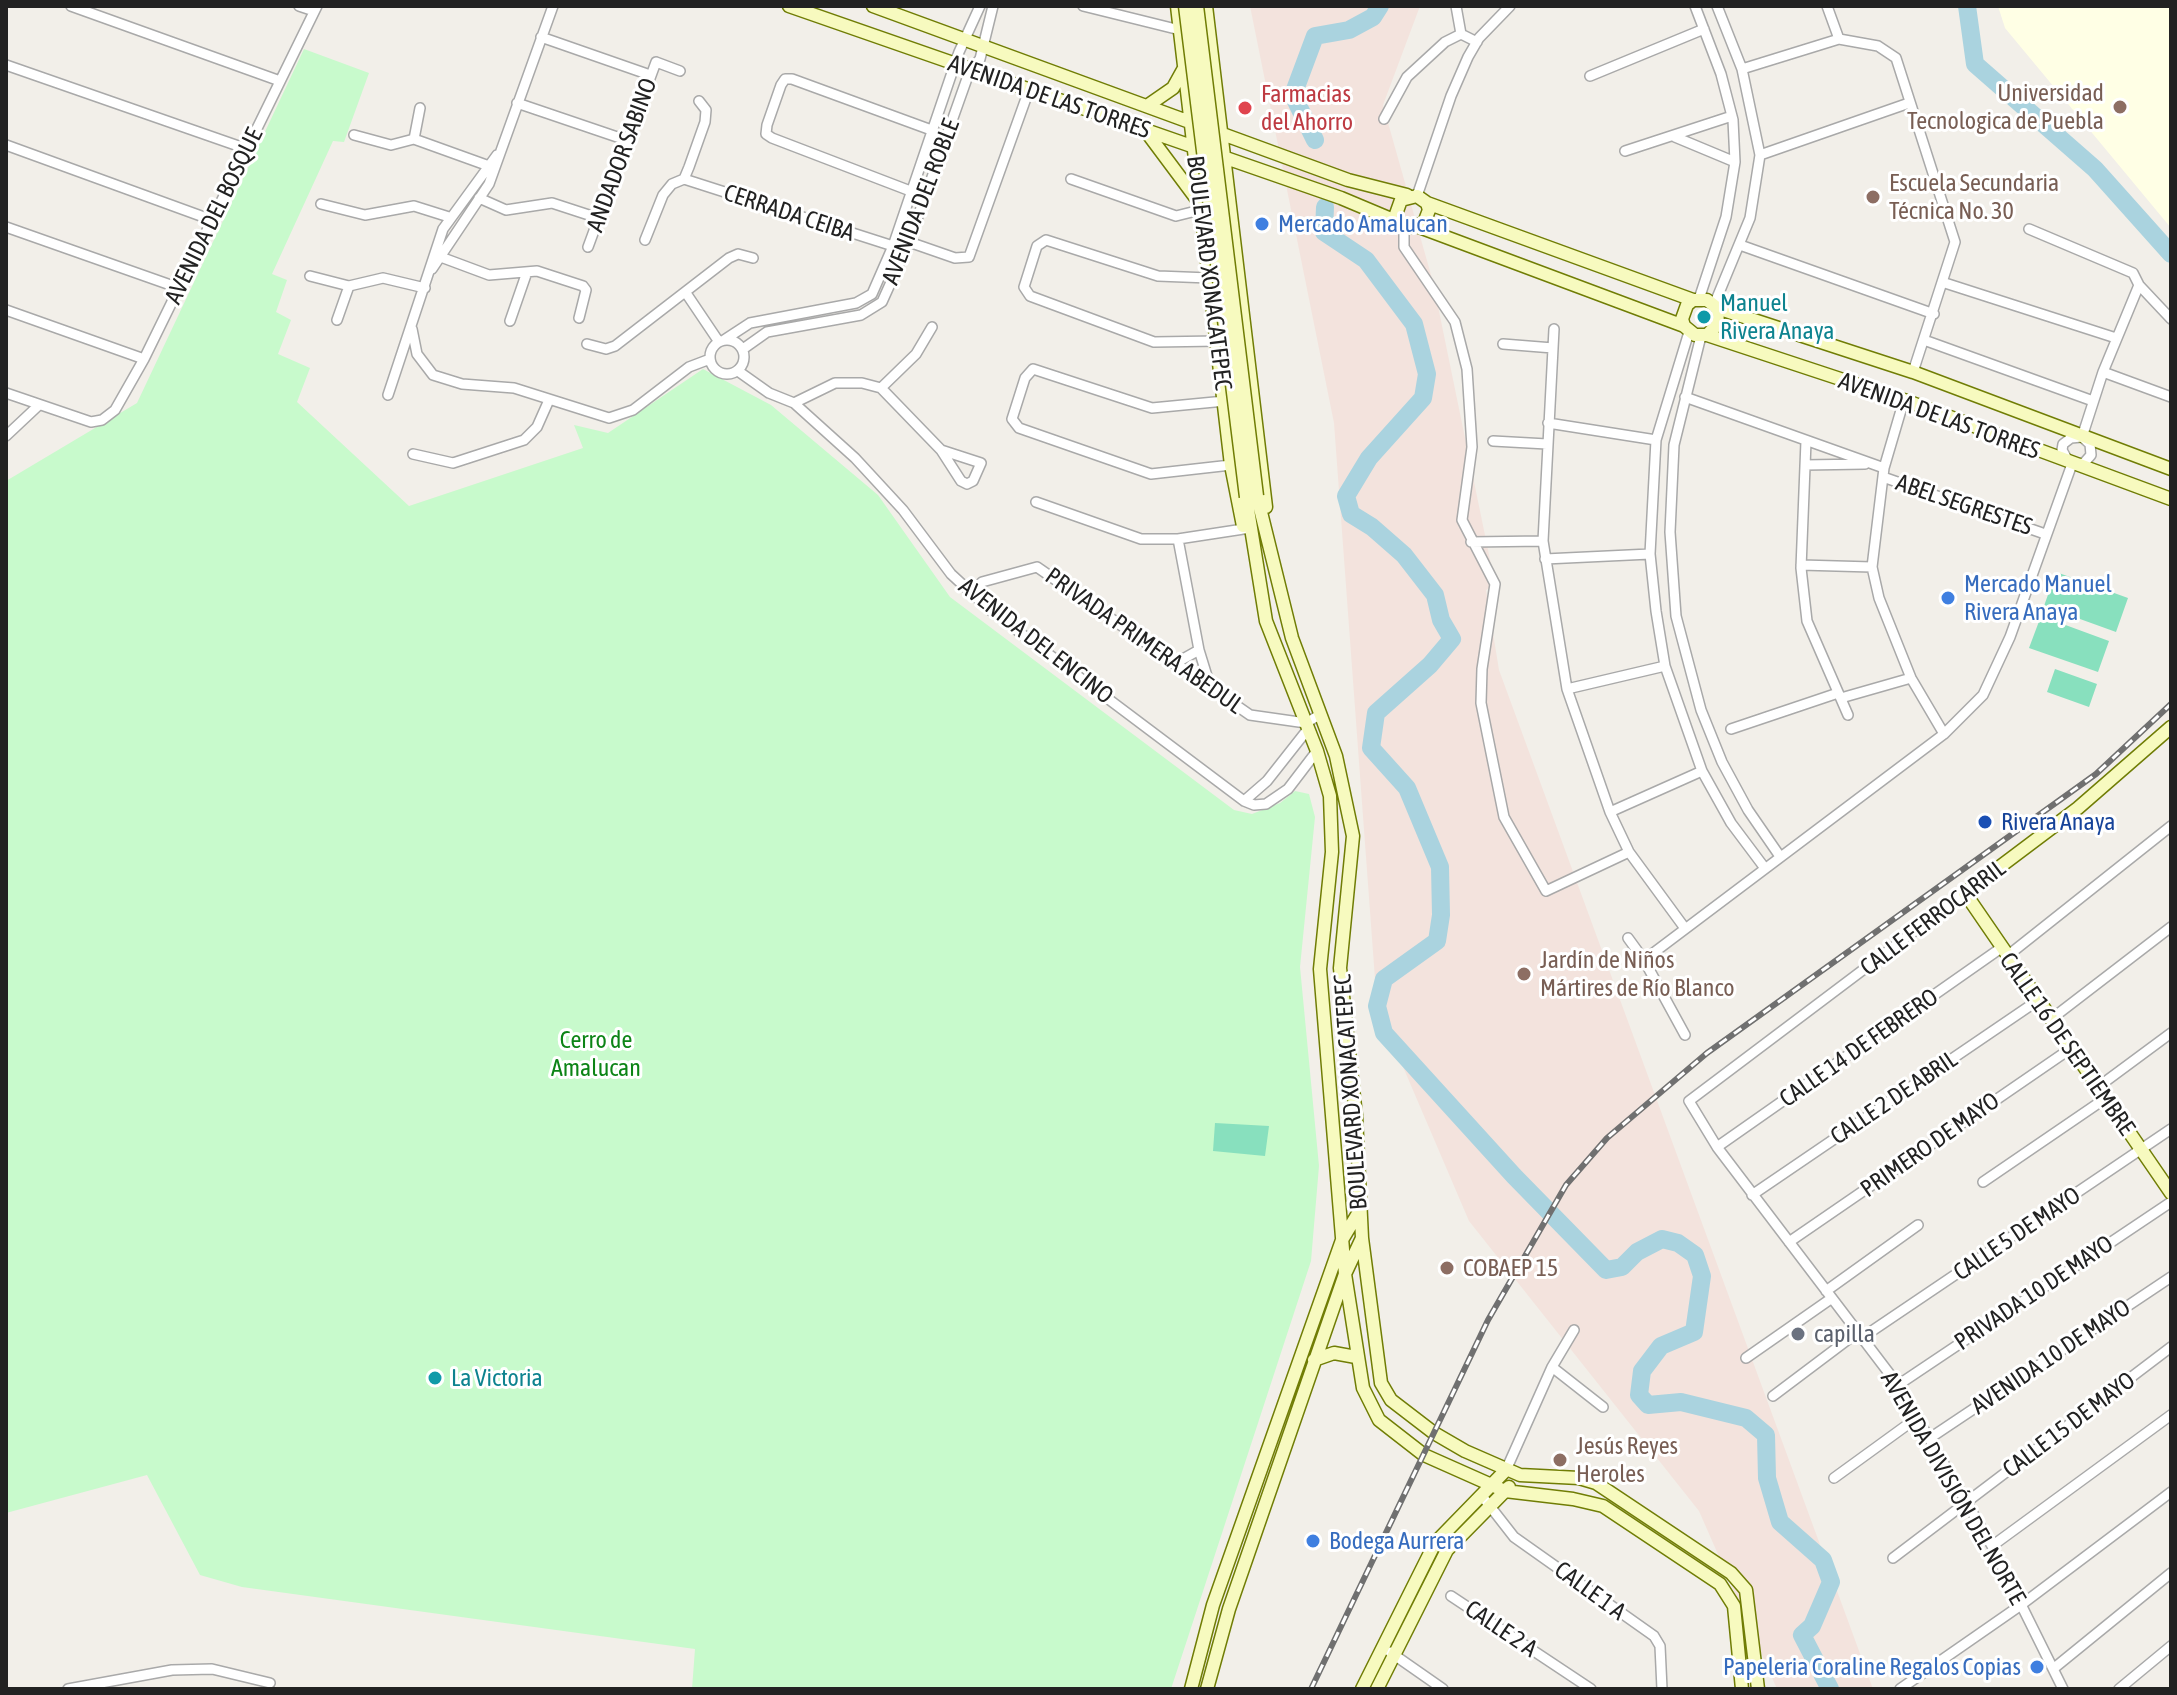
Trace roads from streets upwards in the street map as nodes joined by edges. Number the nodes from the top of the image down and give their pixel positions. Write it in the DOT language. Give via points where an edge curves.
graph roads {
  1 [pos="71,6"];
  2 [pos="299,6"];
  3 [pos="553,6"];
  4 [pos="789,6"];
  5 [pos="873,6"];
  6 [pos="980,6"];
  7 [pos="993,6"];
  8 [pos="1083,6"];
  9 [pos="1177,6"];
  10 [pos="1185,6"];
  11 [pos="1197,6"];
  12 [pos="1206,6"];
  13 [pos="1456,6"];
  14 [pos="1510,6"];
  15 [pos="1695,6"];
  16 [pos="1717,6"];
  17 [pos="1830,7"];
  18 [pos="315,9"];
  19 [pos="1112,10"];
  20 [pos="1704,29"];
  21 [pos="1180,30"];
  22 [pos="1461,34"];
  23 [pos="541,37"];
  24 [pos="1839,39"];
  25 [pos="967,40"];
  26 [pos="1477,42"];
  27 [pos="981,46"];
  28 [pos="6,65"];
  29 [pos="964,67"];
  30 [pos="1184,67"];
  31 [pos="1742,69"];
  32 [pos="680,71"];
  33 [pos="650,75"];
  34 [pos="1590,76"];
  35 [pos="280,81"];
  36 [pos="1029,90"];
  37 [pos="1216,94"];
  38 [pos="1187,97"];
  39 [pos="699,101"];
  40 [pos="517,103"];
  41 [pos="1909,103"];
  42 [pos="1147,106"];
  43 [pos="420,108"];
  44 [pos="1732,116"];
  45 [pos="1384,119"];
  46 [pos="1190,121"];
  47 [pos="1145,130"];
  48 [pos="934,131"];
  49 [pos="1221,133"];
  50 [pos="354,135"];
  51 [pos="1675,137"];
  52 [pos="414,139"];
  53 [pos="626,140"];
  54 [pos="6,145"];
  55 [pos="1193,146"];
  56 [pos="247,149"];
  57 [pos="1625,151"];
  58 [pos="1760,155"];
  59 [pos="1223,157"];
  60 [pos="1735,162"];
  61 [pos="491,167"];
  62 [pos="684,179"];
  63 [pos="1071,179"];
  64 [pos="1348,180"];
  65 [pos="1226,186"];
  66 [pos="913,192"];
  67 [pos="464,196"];
  68 [pos="1341,198"];
  69 [pos="1417,198"];
  70 [pos="1199,201"];
  71 [pos="321,204"];
  72 [pos="478,204"];
  73 [pos="449,217"];
  74 [pos="598,218"];
  75 [pos="212,220"];
  76 [pos="1402,223"];
  77 [pos="6,227"];
  78 [pos="1419,227"];
  79 [pos="2029,229"];
  80 [pos="645,240"];
  81 [pos="909,242"];
  82 [pos="1740,245"];
  83 [pos="893,246"];
  84 [pos="588,247"];
  85 [pos="438,256"];
  86 [pos="753,258"];
  87 [pos="527,272"];
  88 [pos="310,276"];
  89 [pos="1209,278"];
  90 [pos="1945,283"];
  91 [pos="2139,285"];
  92 [pos="349,286"];
  93 [pos="179,288"];
  94 [pos="425,288"];
  95 [pos="686,293"];
  96 [pos="1696,300"];
  97 [pos="1715,306"];
  98 [pos="6,310"];
  99 [pos="1934,314"];
  100 [pos="579,318"];
  101 [pos="2171,319"];
  102 [pos="337,320"];
  103 [pos="510,321"];
  104 [pos="932,327"];
  105 [pos="412,329"];
  106 [pos="1554,329"];
  107 [pos="1695,332"];
  108 [pos="2116,338"];
  109 [pos="1924,340"];
  110 [pos="722,341"];
  111 [pos="1218,341"];
  112 [pos="587,344"];
  113 [pos="1503,344"];
  114 [pos="1553,348"];
  115 [pos="743,349"];
  116 [pos="144,359"];
  117 [pos="710,359"];
  118 [pos="1248,366"];
  119 [pos="1221,370"];
  120 [pos="738,371"];
  121 [pos="1913,372"];
  122 [pos="2103,372"];
  123 [pos="881,388"];
  124 [pos="6,393"];
  125 [pos="388,395"];
  126 [pos="1685,397"];
  127 [pos="2171,397"];
  128 [pos="549,400"];
  129 [pos="1904,400"];
  130 [pos="1225,401"];
  131 [pos="2093,401"];
  132 [pos="794,403"];
  133 [pos="39,405"];
  134 [pos="1548,423"];
  135 [pos="6,436"];
  136 [pos="2082,437"];
  137 [pos="1656,440"];
  138 [pos="1493,441"];
  139 [pos="1806,441"];
  140 [pos="1547,444"];
  141 [pos="941,450"];
  142 [pos="413,454"];
  143 [pos="1872,464"];
  144 [pos="2072,464"];
  145 [pos="1231,465"];
  146 [pos="1805,465"];
  147 [pos="2171,469"];
  148 [pos="1884,472"];
  149 [pos="1251,496"];
  150 [pos="2171,499"];
  151 [pos="1036,502"];
  152 [pos="1266,530"];
  153 [pos="1248,532"];
  154 [pos="2045,534"];
  155 [pos="1178,539"];
  156 [pos="1543,541"];
  157 [pos="1471,542"];
  158 [pos="1650,554"];
  159 [pos="1545,559"];
  160 [pos="1801,565"];
  161 [pos="1872,567"];
  162 [pos="971,594"];
  163 [pos="1199,650"];
  164 [pos="1174,664"];
  165 [pos="1665,666"];
  166 [pos="1911,678"];
  167 [pos="1211,689"];
  168 [pos="1567,689"];
  169 [pos="1840,696"];
  170 [pos="1321,714"];
  171 [pos="1848,715"];
  172 [pos="1307,726"];
  173 [pos="2171,727"];
  174 [pos="1731,729"];
  175 [pos="1944,734"];
  176 [pos="1317,751"];
  177 [pos="1702,771"];
  178 [pos="1244,801"];
  179 [pos="1610,812"];
  180 [pos="2171,826"];
  181 [pos="1629,852"];
  182 [pos="1779,855"];
  183 [pos="1764,867"];
  184 [pos="1965,893"];
  185 [pos="1684,927"];
  186 [pos="2171,927"];
  187 [pos="1628,938"];
  188 [pos="2003,953"];
  189 [pos="1644,960"];
  190 [pos="2037,1001"];
  191 [pos="2050,1020"];
  192 [pos="2171,1033"];
  193 [pos="1685,1035"];
  194 [pos="2070,1049"];
  195 [pos="2102,1093"];
  196 [pos="1689,1101"];
  197 [pos="2171,1129"];
  198 [pos="1717,1147"];
  199 [pos="2142,1150"];
  200 [pos="1983,1182"];
  201 [pos="2171,1193"];
  202 [pos="1752,1195"];
  203 [pos="2171,1202"];
  204 [pos="1360,1210"];
  205 [pos="1918,1225"];
  206 [pos="1362,1238"];
  207 [pos="1342,1240"];
  208 [pos="1789,1242"];
  209 [pos="1345,1274"];
  210 [pos="2171,1277"];
  211 [pos="1829,1295"];
  212 [pos="1574,1330"];
  213 [pos="1860,1334"];
  214 [pos="2171,1347"];
  215 [pos="1356,1357"];
  216 [pos="1746,1358"];
  217 [pos="1314,1360"];
  218 [pos="1552,1367"];
  219 [pos="1898,1385"];
  220 [pos="1773,1396"];
  221 [pos="1603,1407"];
  222 [pos="2171,1415"];
  223 [pos="1918,1417"];
  224 [pos="1930,1438"];
  225 [pos="1506,1470"];
  226 [pos="1520,1475"];
  227 [pos="1834,1478"];
  228 [pos="1505,1491"];
  229 [pos="2171,1492"];
  230 [pos="1488,1496"];
  231 [pos="1967,1502"];
  232 [pos="1992,1546"];
  233 [pos="1893,1558"];
  234 [pos="2171,1573"];
  235 [pos="1451,1596"];
  236 [pos="2021,1605"];
  237 [pos="2171,1646"];
  238 [pos="1390,1652"];
  239 [pos="2053,1669"];
  240 [pos="270,1683"];
  241 [pos="68,1689"];
  242 [pos="1191,1689"];
  243 [pos="1207,1689"];
  244 [pos="1362,1689"];
  245 [pos="1377,1689"];
  246 [pos="1443,1689"];
  247 [pos="1591,1689"];
  248 [pos="1662,1689"];
  249 [pos="1742,1689"];
  250 [pos="1758,1689"];
  251 [pos="1900,1689"];
  252 [pos="2063,1689"];
  253 [pos="2119,1689"];
  1 -- 35 [label="street"];
  2 -- 18 [label="street"];
  3 -- 23 [label="street"];
  4 -- 29 [label="street, AVENIDA DE LAS TORRES"];
  5 -- 25 [label="street, AVENIDA DE LAS TORRES"];
  6 -- 25 [label="street, AVENIDA DEL ROBLE"];
  7 -- 27 [label="street, AVENIDA DEL ROBLE"];
  8 -- 19 [label="street"];
  9 -- 21 [label="street, BOULEVARD XONACATEPEC"];
  10 -- 149 [label="street, BOULEVARD XONACATEPEC, bridge"];
  11 -- 149 [label="street, BOULEVARD XONACATEPEC, bridge"];
  12 -- 37 [label="street, BOULEVARD XONACATEPEC"];
  13 -- 22 [label="street"];
  14 -- 26 [label="street"];
  15 -- 20 [label="street"];
  16 -- 31 [label="street"];
  17 -- 24 [label="street"];
  18 -- 35 [label="street, AVENIDA DEL BOSQUE"];
  19 -- 21 [label="street"];
  20 -- 34 [label="street"];
  20 -- 44 [label="street"];
  21 -- 30 [label="street, BOULEVARD XONACATEPEC"];
  22 -- 26 [label="street"];
  22 -- 45 [label="street" via="1407,77"];
  23 -- 33 [label="street"];
  23 -- 40 [label="street"];
  24 -- 31 [label="street"];
  24 -- 41 [label="street" via="1878,46 1896,58"];
  25 -- 27 [label="street, AVENIDA DE LAS TORRES"];
  25 -- 29 [label="street, AVENIDA DEL ROBLE" via="959,52"];
  26 -- 69 [label="street" via="1451,96"];
  27 -- 29 [label="street, AVENIDA DEL ROBLE" via="980,59"];
  27 -- 42 [label="street, AVENIDA DE LAS TORRES"];
  28 -- 56 [label="street"];
  29 -- 36 [label="street, AVENIDA DE LAS TORRES"];
  29 -- 48 [label="street, AVENIDA DEL ROBLE"];
  29 -- 81 [label="street, AVENIDA DEL ROBLE"];
  30 -- 38 [label="street, BOULEVARD XONACATEPEC"];
  30 -- 42 [label="street" via="1173,88"];
  31 -- 58 [label="street"];
  32 -- 33 [label="street, ANDADOR SABINO" via="656,62"];
  33 -- 53 [label="street, ANDADOR SABINO"];
  35 -- 56 [label="street, AVENIDA DEL BOSQUE"];
  36 -- 47 [label="street, AVENIDA DE LAS TORRES"];
  36 -- 81 [label="street" via="969,257 955,258"];
  37 -- 38 [label="street" via="1203,106"];
  37 -- 49 [label="street, BOULEVARD XONACATEPEC"];
  38 -- 46 [label="street, BOULEVARD XONACATEPEC"];
  39 -- 62 [label="street" via="706,110 705,122"];
  40 -- 53 [label="street"];
  40 -- 61 [label="street"];
  41 -- 58 [label="street"];
  41 -- 90 [label="street" via="1955,242"];
  42 -- 46 [label="street, AVENIDA DE LAS TORRES"];
  43 -- 52 [label="street"];
  44 -- 51 [label="street"];
  44 -- 60 [label="street"];
  46 -- 49 [label="street, AVENIDA DE LAS TORRES"];
  46 -- 55 [label="street, BOULEVARD XONACATEPEC"];
  47 -- 55 [label="street, AVENIDA DE LAS TORRES"];
  47 -- 70 [label="street"];
  48 -- 66 [label="street, AVENIDA DEL ROBLE"];
  48 -- 66 [label="street" via="785,79 766,134"];
  49 -- 59 [label="street, BOULEVARD XONACATEPEC"];
  49 -- 64 [label="street, AVENIDA DE LAS TORRES"];
  50 -- 52 [label="street" via="391,145"];
  51 -- 57 [label="street"];
  51 -- 60 [label="street"];
  52 -- 61 [label="street"];
  53 -- 74 [label="street, ANDADOR SABINO"];
  54 -- 75 [label="street"];
  55 -- 59 [label="street, AVENIDA DE LAS TORRES"];
  55 -- 70 [label="street, BOULEVARD XONACATEPEC"];
  56 -- 75 [label="street, AVENIDA DEL BOSQUE"];
  58 -- 82 [label="street"];
  59 -- 65 [label="street, BOULEVARD XONACATEPEC"];
  59 -- 68 [label="street, AVENIDA DE LAS TORRES"];
  60 -- 96 [label="street" via="1726,217"];
  61 -- 67 [label="street"];
  61 -- 72 [label="street"];
  62 -- 80 [label="street" via="663,195"];
  62 -- 83 [label="street, CERRADA CEIBA"];
  63 -- 70 [label="street" via="1176,216"];
  64 -- 68 [label="street"];
  64 -- 69 [label="street, AVENIDA DE LAS TORRES"];
  65 -- 70 [label="street" via="1209,176"];
  65 -- 118 [label="street, BOULEVARD XONACATEPEC"];
  66 -- 83 [label="street, AVENIDA DEL ROBLE"];
  67 -- 72 [label="street"];
  67 -- 73 [label="street"];
  68 -- 76 [label="street, AVENIDA DE LAS TORRES"];
  69 -- 76 [label="street" via="1397,206"];
  69 -- 78 [label="street" via="1428,217"];
  69 -- 96 [label="street, AVENIDA DE LAS TORRES"];
  70 -- 89 [label="street, BOULEVARD XONACATEPEC"];
  71 -- 73 [label="street" via="365,215 414,206"];
  72 -- 74 [label="street" via="506,210 560,204"];
  72 -- 85 [label="street"];
  73 -- 85 [label="street"];
  74 -- 84 [label="street, ANDADOR SABINO"];
  75 -- 93 [label="street, AVENIDA DEL BOSQUE"];
  76 -- 78 [label="street, AVENIDA DE LAS TORRES"];
  76 -- 157 [label="street" via="1404,247 1455,322 1467,369 1472,447 1462,520"];
  77 -- 93 [label="street"];
  78 -- 107 [label="street, AVENIDA DE LAS TORRES"];
  79 -- 91 [label="street" via="2133,273"];
  81 -- 115 [label="street, AVENIDA DEL ROBLE" via="891,287 872,311 767,332"];
  82 -- 97 [label="street"];
  82 -- 99 [label="street"];
  83 -- 110 [label="street, AVENIDA DEL ROBLE" via="872,294 856,303 762,319"];
  85 -- 87 [label="street" via="489,275"];
  85 -- 94 [label="street"];
  86 -- 95 [label="street" via="733,255"];
  87 -- 100 [label="street" via="583,286"];
  87 -- 103 [label="street"];
  88 -- 92 [label="street"];
  89 -- 111 [label="street, BOULEVARD XONACATEPEC"];
  89 -- 111 [label="street" via="1158,276 1052,240 1041,241 1025,293 1154,342"];
  90 -- 99 [label="street"];
  90 -- 108 [label="street"];
  91 -- 101 [label="street"];
  91 -- 108 [label="street"];
  92 -- 94 [label="street" via="383,278"];
  92 -- 102 [label="street"];
  93 -- 116 [label="street, AVENIDA DEL BOSQUE"];
  94 -- 105 [label="street"];
  95 -- 110 [label="street"];
  95 -- 112 [label="street" via="615,346"];
  96 -- 97 [label="street, AVENIDA DE LAS TORRES"];
  96 -- 107 [label="street" via="1683,311"];
  97 -- 107 [label="street" via="1718,324"];
  97 -- 121 [label="street, AVENIDA DE LAS TORRES"];
  98 -- 116 [label="street"];
  99 -- 109 [label="street"];
  104 -- 123 [label="street" via="916,354"];
  105 -- 125 [label="street"];
  105 -- 128 [label="street" via="417,354 433,375 462,384 514,388"];
  106 -- 114 [label="street"];
  107 -- 126 [label="street"];
  107 -- 129 [label="street, AVENIDA DE LAS TORRES"];
  107 -- 137 [label="street"];
  108 -- 122 [label="street"];
  109 -- 121 [label="street"];
  109 -- 131 [label="street"];
  110 -- 115 [label="street"];
  110 -- 117 [label="street"];
  111 -- 119 [label="street, BOULEVARD XONACATEPEC"];
  113 -- 114 [label="street"];
  114 -- 134 [label="street"];
  115 -- 120 [label="street"];
  116 -- 133 [label="street, AVENIDA DEL BOSQUE" via="115,410 102,420 80,420"];
  117 -- 120 [label="street" via="717,372"];
  117 -- 128 [label="street" via="689,367 622,415 597,416"];
  118 -- 119 [label="street"];
  118 -- 152 [label="street, BOULEVARD XONACATEPEC"];
  119 -- 130 [label="street, BOULEVARD XONACATEPEC"];
  120 -- 132 [label="street, AVENIDA DEL ENCINO"];
  121 -- 136 [label="street, AVENIDA DE LAS TORRES"];
  122 -- 127 [label="street"];
  122 -- 131 [label="street"];
  123 -- 132 [label="street" via="835,383"];
  123 -- 141 [label="street"];
  124 -- 133 [label="street"];
  126 -- 139 [label="street, ABEL SEGRESTES"];
  126 -- 182 [label="street" via="1674,445 1670,532 1679,629 1722,762"];
  128 -- 142 [label="street" via="537,427 524,440 453,463"];
  129 -- 144 [label="street, AVENIDA DE LAS TORRES"];
  129 -- 148 [label="street"];
  130 -- 145 [label="street, BOULEVARD XONACATEPEC"];
  130 -- 145 [label="street" via="1152,408 1033,369 1012,419 1019,428 1151,474"];
  131 -- 136 [label="street"];
  132 -- 162 [label="street, AVENIDA DEL ENCINO" via="878,480"];
  133 -- 135 [label="street"];
  134 -- 137 [label="street"];
  134 -- 140 [label="street"];
  136 -- 144 [label="street" via="2090,444 2091,455 2084,463"];
  136 -- 144 [label="street" via="2063,444 2064,457"];
  136 -- 147 [label="street, AVENIDA DE LAS TORRES"];
  137 -- 158 [label="street"];
  138 -- 140 [label="street"];
  139 -- 143 [label="street, ABEL SEGRESTES"];
  139 -- 146 [label="street"];
  140 -- 156 [label="street"];
  141 -- 141 [label="street" via="967,484 973,481 981,463"];
  143 -- 146 [label="street"];
  143 -- 148 [label="street, ABEL SEGRESTES"];
  144 -- 150 [label="street, AVENIDA DE LAS TORRES"];
  144 -- 154 [label="street"];
  145 -- 153 [label="street, BOULEVARD XONACATEPEC"];
  146 -- 160 [label="street"];
  148 -- 154 [label="street, ABEL SEGRESTES"];
  148 -- 161 [label="street"];
  149 -- 152 [label="street, BOULEVARD XONACATEPEC"];
  149 -- 153 [label="street, BOULEVARD XONACATEPEC"];
  151 -- 155 [label="street" via="1141,539"];
  152 -- 170 [label="street, BOULEVARD XONACATEPEC" via="1292,638"];
  153 -- 155 [label="street"];
  153 -- 172 [label="street, BOULEVARD XONACATEPEC" via="1266,621"];
  154 -- 175 [label="street" via="2010,637 1983,695"];
  155 -- 163 [label="street"];
  156 -- 157 [label="street"];
  156 -- 159 [label="street"];
  157 -- 181 [label="street" via="1495,584 1481,703 1504,817 1546,891"];
  158 -- 159 [label="street"];
  158 -- 165 [label="street"];
  159 -- 168 [label="street"];
  160 -- 161 [label="street"];
  160 -- 169 [label="street" via="1807,621"];
  161 -- 166 [label="street"];
  162 -- 164 [label="street, PRIVADA PRIMERA ABEDUL" via="982,582 1037,567"];
  162 -- 178 [label="street, AVENIDA DEL ENCINO"];
  163 -- 164 [label="street"];
  163 -- 167 [label="street"];
  164 -- 167 [label="street, PRIVADA PRIMERA ABEDUL"];
  165 -- 168 [label="street"];
  165 -- 177 [label="street"];
  166 -- 169 [label="street"];
  166 -- 175 [label="street"];
  167 -- 172 [label="street, PRIVADA PRIMERA ABEDUL" via="1250,715"];
  168 -- 179 [label="street"];
  169 -- 171 [label="street"];
  169 -- 174 [label="street"];
  170 -- 172 [label="street"];
  170 -- 204 [label="street, BOULEVARD XONACATEPEC" via="1347,795 1353,836 1340,968"];
  172 -- 176 [label="street, BOULEVARD XONACATEPEC"];
  172 -- 178 [label="street" via="1267,781"];
  173 -- 184 [label="street, CALLE FERROCARRIL" via="2078,808"];
  175 -- 182 [label="street"];
  176 -- 178 [label="street" via="1288,789 1266,804"];
  176 -- 207 [label="street, BOULEVARD XONACATEPEC" via="1330,796 1332,852 1320,969"];
  177 -- 179 [label="street"];
  177 -- 183 [label="street"];
  179 -- 181 [label="street"];
  180 -- 188 [label="street, CALLE 14 DE FEBRERO"];
  181 -- 185 [label="street"];
  182 -- 183 [label="street"];
  183 -- 185 [label="street"];
  184 -- 188 [label="street, CALLE 16 DE SEPTIEMBRE"];
  184 -- 196 [label="street, CALLE FERROCARRIL"];
  185 -- 189 [label="street"];
  186 -- 191 [label="street"];
  187 -- 189 [label="street"];
  188 -- 190 [label="street, CALLE 16 DE SEPTIEMBRE"];
  188 -- 198 [label="street, CALLE 14 DE FEBRERO"];
  189 -- 193 [label="street"];
  190 -- 191 [label="street, CALLE 16 DE SEPTIEMBRE"];
  190 -- 202 [label="street, CALLE 2 DE ABRIL"];
  191 -- 194 [label="street, CALLE 16 DE SEPTIEMBRE"];
  192 -- 195 [label="street"];
  194 -- 195 [label="street, CALLE 16 DE SEPTIEMBRE"];
  194 -- 208 [label="street, PRIMERO DE MAYO"];
  195 -- 199 [label="street, CALLE 16 DE SEPTIEMBRE"];
  195 -- 200 [label="street"];
  196 -- 198 [label="street, AVENIDA DIVISIÓN DEL NORTE"];
  197 -- 199 [label="street, CALLE 5 DE MAYO"];
  198 -- 202 [label="street, AVENIDA DIVISIÓN DEL NORTE"];
  199 -- 201 [label="street, CALLE 16 DE SEPTIEMBRE"];
  199 -- 213 [label="street, CALLE 5 DE MAYO"];
  202 -- 208 [label="street, AVENIDA DIVISIÓN DEL NORTE"];
  203 -- 219 [label="street, PRIVADA 10 DE MAYO"];
  204 -- 206 [label="street, BOULEVARD XONACATEPEC"];
  204 -- 207 [label="street"];
  205 -- 211 [label="street"];
  206 -- 209 [label="street, BOULEVARD XONACATEPEC"];
  206 -- 225 [label="street" via="1377,1364 1391,1400 1434,1433"];
  207 -- 209 [label="street"];
  207 -- 242 [label="street, BOULEVARD XONACATEPEC" via="1213,1605"];
  208 -- 211 [label="street, AVENIDA DIVISIÓN DEL NORTE"];
  209 -- 215 [label="street"];
  209 -- 217 [label="street, BOULEVARD XONACATEPEC"];
  210 -- 224 [label="street, AVENIDA 10 DE MAYO"];
  211 -- 213 [label="street, AVENIDA DIVISIÓN DEL NORTE"];
  211 -- 216 [label="street"];
  212 -- 218 [label="street"];
  213 -- 219 [label="street, AVENIDA DIVISIÓN DEL NORTE"];
  213 -- 220 [label="street, CALLE 5 DE MAYO"];
  214 -- 231 [label="street, CALLE 15 DE MAYO"];
  215 -- 217 [label="street" via="1334,1353"];
  215 -- 230 [label="street" via="1363,1388 1379,1420"];
  217 -- 243 [label="street, BOULEVARD XONACATEPEC"];
  218 -- 221 [label="street"];
  218 -- 225 [label="street"];
  219 -- 223 [label="street, AVENIDA DIVISIÓN DEL NORTE"];
  222 -- 232 [label="street"];
  223 -- 224 [label="street, AVENIDA DIVISIÓN DEL NORTE"];
  223 -- 227 [label="street"];
  224 -- 231 [label="street, AVENIDA DIVISIÓN DEL NORTE"];
  225 -- 226 [label="street"];
  225 -- 230 [label="street"];
  226 -- 228 [label="street"];
  226 -- 250 [label="street" via="1596,1483 1731,1573 1746,1590"];
  228 -- 230 [label="street"];
  228 -- 230 [label="street"];
  228 -- 249 [label="street" via="1603,1506 1720,1584 1734,1606"];
  229 -- 236 [label="street"];
  230 -- 238 [label="street" via="1447,1550"];
  230 -- 248 [label="street, CALLE 1 A" via="1514,1537 1654,1636 1660,1646"];
  231 -- 232 [label="street, AVENIDA DIVISIÓN DEL NORTE"];
  231 -- 233 [label="street, CALLE 15 DE MAYO"];
  232 -- 236 [label="street, AVENIDA DIVISIÓN DEL NORTE"];
  234 -- 239 [label="street"];
  235 -- 247 [label="street, CALLE 2 A"];
  236 -- 239 [label="street, AVENIDA DIVISIÓN DEL NORTE"];
  236 -- 251 [label="street"];
  237 -- 253 [label="street"];
  238 -- 244 [label="street"];
  238 -- 245 [label="street"];
  238 -- 246 [label="street"];
  239 -- 252 [label="street, AVENIDA DIVISIÓN DEL NORTE"];
  240 -- 241 [label="street" via="212,1669 172,1670"];
}
